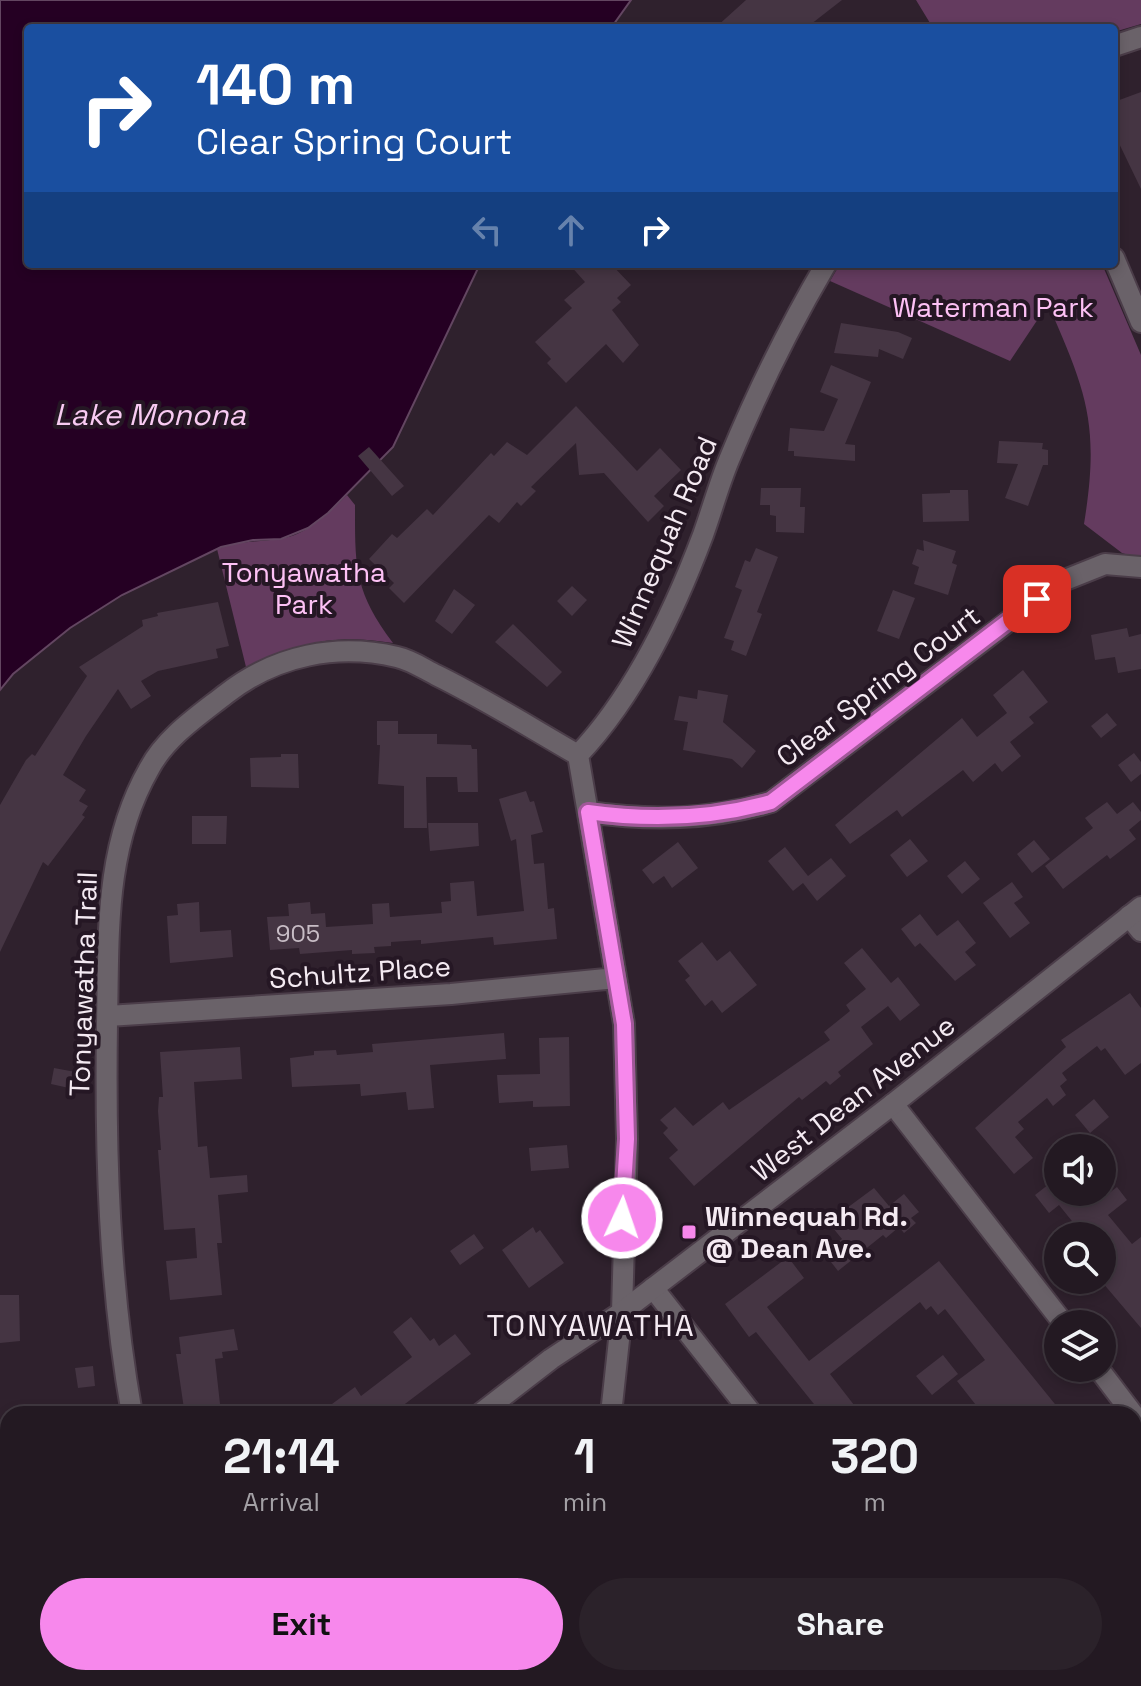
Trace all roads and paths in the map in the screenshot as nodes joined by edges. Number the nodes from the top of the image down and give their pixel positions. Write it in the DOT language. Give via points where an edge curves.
graph roads {
  1 [pos="1141,37"];
  2 [pos="1118,45"];
  3 [pos="1118,267"];
  4 [pos="824,268"];
  5 [pos="1141,322"];
  6 [pos="1141,567"];
  7 [pos="578,755"];
  8 [pos="588,812"];
  9 [pos="1137,918"];
  10 [pos="616,978"];
  11 [pos="108,1016"];
  12 [pos="893,1104"];
  13 [pos="653,1288"];
  14 [pos="1053,1310"];
  15 [pos="622,1312"];
  16 [pos="1109,1382"];
  17 [pos="131,1406"];
  18 [pos="490,1406"];
  19 [pos="612,1406"];
  20 [pos="746,1406"];
  21 [pos="1128,1406"];
  1 -- 2 [label="street"];
  3 -- 5 [label="street"];
  4 -- 7 [label="street, Winnequah Road" via="785,334 728,462 673,607 598,734"];
  6 -- 8 [label="street, Clear Spring Court" via="1105,564 1060,582 771,802 727,815 635,819"];
  7 -- 8 [label="street"];
  7 -- 11 [label="street, Tonyawatha Trail" via="401,658 330,651 263,672 177,733 149,767 126,817 115,858 107,936"];
  8 -- 10 [label="street"];
  9 -- 12 [label="street, West Dean Avenue"];
  10 -- 11 [label="street, Schultz Place"];
  10 -- 15 [label="street" via="626,1079"];
  11 -- 17 [label="street, Tonyawatha Trail" via="106,1113 116,1283"];
  12 -- 13 [label="street, West Dean Avenue"];
  12 -- 14 [label="street"];
  13 -- 15 [label="street, West Dean Avenue"];
  13 -- 20 [label="street"];
  15 -- 18 [label="street, West Dean Avenue"];
  15 -- 19 [label="street"];
  16 -- 21 [label="street"];
}
